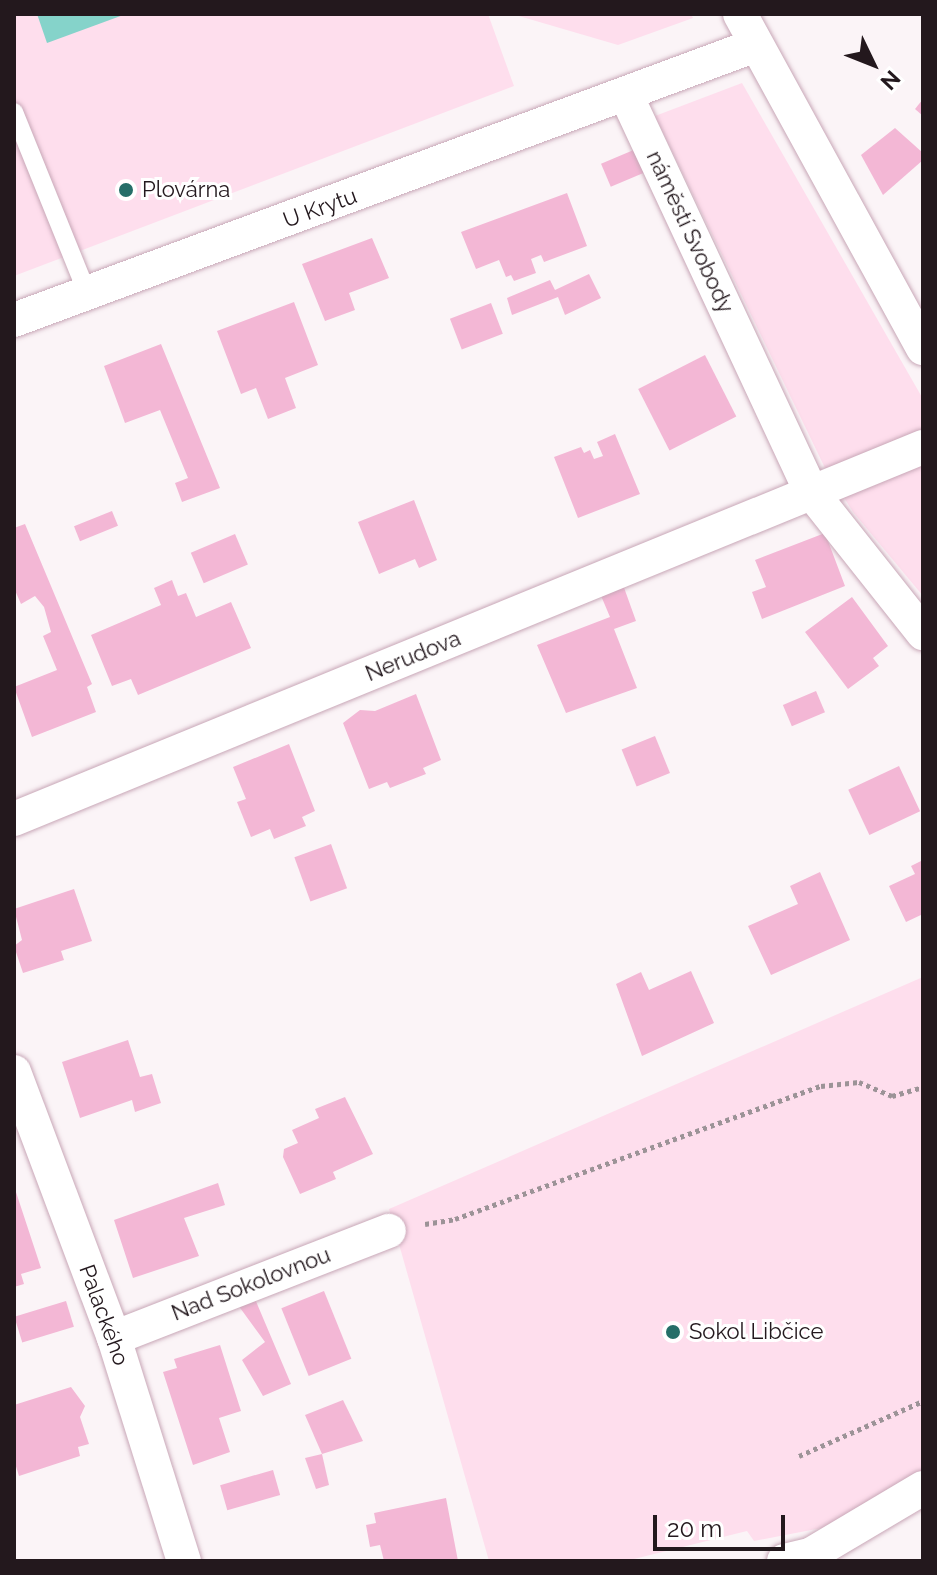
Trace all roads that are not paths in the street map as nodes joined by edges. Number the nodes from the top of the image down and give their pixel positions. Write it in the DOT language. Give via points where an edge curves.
graph roads {
  1 [pos="740,14"];
  2 [pos="753,46"];
  3 [pos="626,95"];
  4 [pos="14,112"];
  5 [pos="87,293"];
  6 [pos="14,320"];
  7 [pos="923,348"];
  8 [pos="923,447"];
  9 [pos="812,493"];
  10 [pos="923,633"];
  11 [pos="14,819"];
  12 [pos="14,1072"];
  13 [pos="389,1231"];
  14 [pos="114,1338"];
  15 [pos="923,1488"];
  16 [pos="802,1559"];
  17 [pos="184,1561"];
  1 -- 2 [label="street"];
  2 -- 3 [label="street"];
  2 -- 7 [label="street"];
  3 -- 5 [label="street, U Krytu"];
  3 -- 9 [label="street, náměstí Svobody"];
  4 -- 5 [label="lane"];
  5 -- 6 [label="street, U Krytu"];
  8 -- 9 [label="street"];
  9 -- 10 [label="street, náměstí Svobody"];
  9 -- 11 [label="street, Nerudova"];
  12 -- 14 [label="street, Palackého"];
  13 -- 14 [label="street, Nad Sokolovnou"];
  14 -- 17 [label="street, Palackého"];
  15 -- 16 [label="street"];
}
